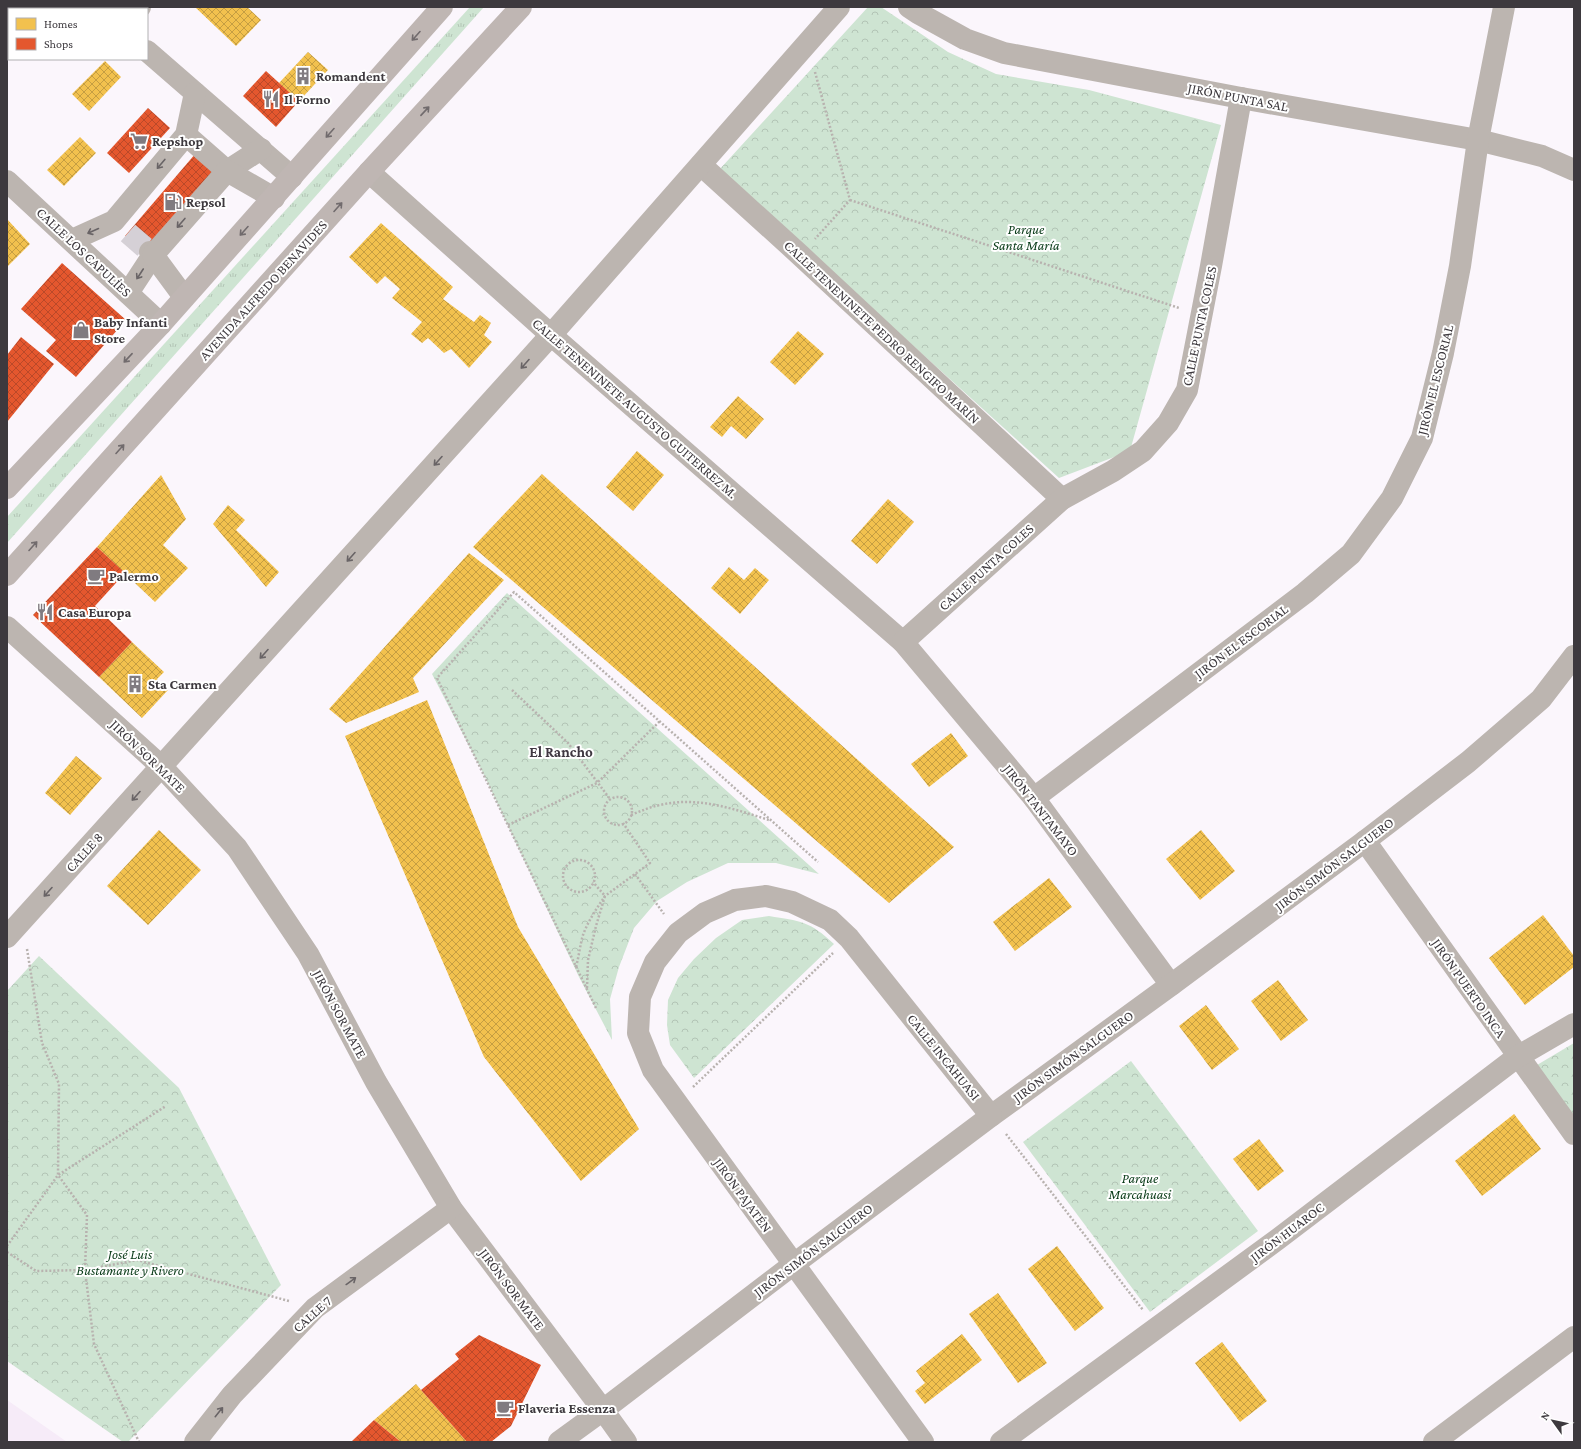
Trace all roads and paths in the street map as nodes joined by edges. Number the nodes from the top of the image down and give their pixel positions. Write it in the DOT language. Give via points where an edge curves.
graph roads {
  1 [pos="442,7"];
  2 [pos="521,7"];
  3 [pos="839,7"];
  4 [pos="909,7"];
  5 [pos="1504,7"];
  6 [pos="807,44"];
  7 [pos="148,52"];
  8 [pos="195,93"];
  9 [pos="1241,98"];
  10 [pos="186,135"];
  11 [pos="1478,140"];
  12 [pos="261,150"];
  13 [pos="701,166"];
  14 [pos="1574,170"];
  15 [pos="227,171"];
  16 [pos="369,172"];
  17 [pos="292,177"];
  18 [pos="7,181"];
  19 [pos="274,198"];
  20 [pos="850,200"];
  21 [pos="72,240"];
  22 [pos="151,253"];
  23 [pos="800,255"];
  24 [pos="128,293"];
  25 [pos="184,297"];
  26 [pos="1201,315"];
  27 [pos="160,324"];
  28 [pos="551,335"];
  29 [pos="9,482"];
  30 [pos="1062,499"];
  31 [pos="7,575"];
  32 [pos="7,627"];
  33 [pos="903,642"];
  34 [pos="1574,656"];
  35 [pos="512,690"];
  36 [pos="660,721"];
  37 [pos="162,767"];
  38 [pos="597,783"];
  39 [pos="1034,798"];
  40 [pos="610,799"];
  41 [pos="631,815"];
  42 [pos="772,820"];
  43 [pos="623,823"];
  44 [pos="508,825"];
  45 [pos="1365,841"];
  46 [pos="818,862"];
  47 [pos="635,874"];
  48 [pos="593,882"];
  49 [pos="605,896"];
  50 [pos="23,920"];
  51 [pos="678,933"];
  52 [pos="7,938"];
  53 [pos="849,938"];
  54 [pos="576,967"];
  55 [pos="1172,985"];
  56 [pos="587,989"];
  57 [pos="596,1008"];
  58 [pos="1574,1024"];
  59 [pos="1517,1057"];
  60 [pos="676,1103"];
  61 [pos="166,1106"];
  62 [pos="991,1116"];
  63 [pos="1574,1134"];
  64 [pos="58,1176"];
  65 [pos="451,1208"];
  66 [pos="7,1246"];
  67 [pos="7,1252"];
  68 [pos="794,1264"];
  69 [pos="85,1270"];
  70 [pos="315,1308"];
  71 [pos="1157,1327"];
  72 [pos="1574,1337"];
  73 [pos="603,1410"];
  74 [pos="139,1442"];
  75 [pos="195,1442"];
  76 [pos="559,1442"];
  77 [pos="626,1442"];
  78 [pos="923,1442"];
  79 [pos="1001,1442"];
  80 [pos="1434,1442"];
  1 -- 17 [label="main road, one-way"];
  16 -- 2 [label="main road, AVENIDA ALFREDO BENAVIDES, one-way"];
  3 -- 6 [label="street, CALLE 8"];
  4 -- 9 [label="street, JIRÓN PUNTA SAL" via="965,39 1004,53"];
  5 -- 11 [label="street, JIRÓN EL ESCORIAL"];
  6 -- 13 [label="street, CALLE 8"];
  6 -- 20 [label="path"];
  7 -- 8 [label="street"];
  8 -- 10 [label="street"];
  8 -- 12 [label="street"];
  9 -- 11 [label="street, JIRÓN PUNTA SAL"];
  9 -- 26 [label="street, CALLE PUNTA COLES"];
  10 -- 15 [label="street"];
  10 -- 21 [label="street, one-way" via="121,227"];
  11 -- 14 [label="street, JIRÓN PUNTA SAL" via="1542,156"];
  11 -- 39 [label="street, JIRÓN EL ESCORIAL" via="1460,266 1443,353 1422,438 1392,498 1351,554 1305,593"];
  12 -- 15 [label="street"];
  12 -- 17 [label="street"];
  13 -- 23 [label="street, CALLE TENENINETE PEDRO RENGIFO MARÍN"];
  13 -- 28 [label="street, CALLE 8"];
  15 -- 19 [label="street"];
  15 -- 22 [label="street, one-way"];
  16 -- 28 [label="street, CALLE TENENINETE AUGUSTO GUITERREZ M."];
  31 -- 16 [label="main road, AVENIDA ALFREDO BENAVIDES, one-way"];
  17 -- 19 [label="main road"];
  18 -- 21 [label="street, CALLE LOS CAPULÍES"];
  19 -- 25 [label="main road, one-way"];
  20 -- 23 [label="path"];
  20 -- 26 [label="path"];
  21 -- 24 [label="street, CALLE LOS CAPULÍES"];
  22 -- 24 [label="street, one-way"];
  22 -- 25 [label="street"];
  23 -- 30 [label="street, CALLE TENENINETE PEDRO RENGIFO MARÍN"];
  24 -- 27 [label="street, CALLE LOS CAPULÍES"];
  25 -- 27 [label="main road"];
  26 -- 30 [label="street, CALLE PUNTA COLES" via="1187,390 1168,423 1143,451"];
  27 -- 29 [label="main road, one-way"];
  28 -- 33 [label="street, CALLE TENENINETE AUGUSTO GUITERREZ M."];
  28 -- 37 [label="street, CALLE 8, one-way"];
  30 -- 33 [label="street, CALLE PUNTA COLES"];
  32 -- 37 [label="street, JIRÓN SOR MATE"];
  33 -- 39 [label="street, JIRÓN TANTAMAYO"];
  34 -- 45 [label="street, JIRÓN SIMÓN SALGUERO" via="1541,699 1468,762"];
  35 -- 38 [label="path" via="568,743"];
  36 -- 38 [label="path"];
  36 -- 42 [label="path"];
  36 -- 44 [label="path" via="514,592 437,678"];
  37 -- 50 [label="street, CALLE 8, one-way"];
  37 -- 65 [label="street, JIRÓN SOR MATE" via="237,848 308,954 376,1082"];
  38 -- 40 [label="path"];
  38 -- 44 [label="path"];
  39 -- 55 [label="street, JIRÓN TANTAMAYO"];
  40 -- 41 [label="path" via="625,799 631,806"];
  40 -- 43 [label="path" via="604,808 606,818 612,823"];
  41 -- 42 [label="path" via="661,805 688,802 723,805"];
  41 -- 43 [label="path"];
  42 -- 46 [label="path"];
  43 -- 47 [label="path" via="650,863"];
  44 -- 54 [label="path"];
  45 -- 55 [label="street, JIRÓN SIMÓN SALGUERO"];
  45 -- 59 [label="street, JIRÓN PUERTO INCA"];
  47 -- 49 [label="path"];
  47 -- 51 [label="path"];
  48 -- 48 [label="path" via="595,873 586,861 576,860 565,869 564,880 570,889 586,890"];
  48 -- 49 [label="path"];
  49 -- 54 [label="path" via="583,936"];
  49 -- 56 [label="path" via="588,960"];
  50 -- 52 [label="street, CALLE 8"];
  50 -- 64 [label="path" via="42,1043 59,1084"];
  51 -- 53 [label="street, CALLE INCAHUASI" via="705,913 735,900 766,896 792,902 830,920"];
  51 -- 60 [label="street, JIRÓN PAJATÉN" via="655,962 640,997 638,1032 653,1070"];
  53 -- 60 [label="path"];
  53 -- 62 [label="street, CALLE INCAHUASI"];
  54 -- 56 [label="path"];
  55 -- 62 [label="street, JIRÓN SIMÓN SALGUERO"];
  56 -- 57 [label="path"];
  58 -- 59 [label="street, JIRÓN HUAROC"];
  59 -- 63 [label="street, JIRÓN PUERTO INCA"];
  59 -- 71 [label="street, JIRÓN HUAROC" via="1278,1239"];
  60 -- 68 [label="street, JIRÓN PAJATÉN"];
  61 -- 64 [label="path"];
  62 -- 68 [label="street, JIRÓN SIMÓN SALGUERO"];
  62 -- 71 [label="path"];
  64 -- 66 [label="path"];
  64 -- 69 [label="path" via="87,1215"];
  70 -- 65 [label="street, CALLE 7, one-way"];
  65 -- 73 [label="street, JIRÓN SOR MATE"];
  67 -- 69 [label="path" via="36,1270"];
  68 -- 73 [label="street, JIRÓN SIMÓN SALGUERO"];
  68 -- 78 [label="street, JIRÓN PAJATÉN"];
  69 -- 70 [label="path" via="137,1260"];
  69 -- 74 [label="path" via="94,1344"];
  75 -- 70 [label="street, CALLE 7, one-way" via="232,1395"];
  71 -- 79 [label="street, JIRÓN HUAROC"];
  72 -- 80 [label="street"];
  73 -- 76 [label="street, JIRÓN SIMÓN SALGUERO"];
  73 -- 77 [label="street, JIRÓN SOR MATE"];
}
